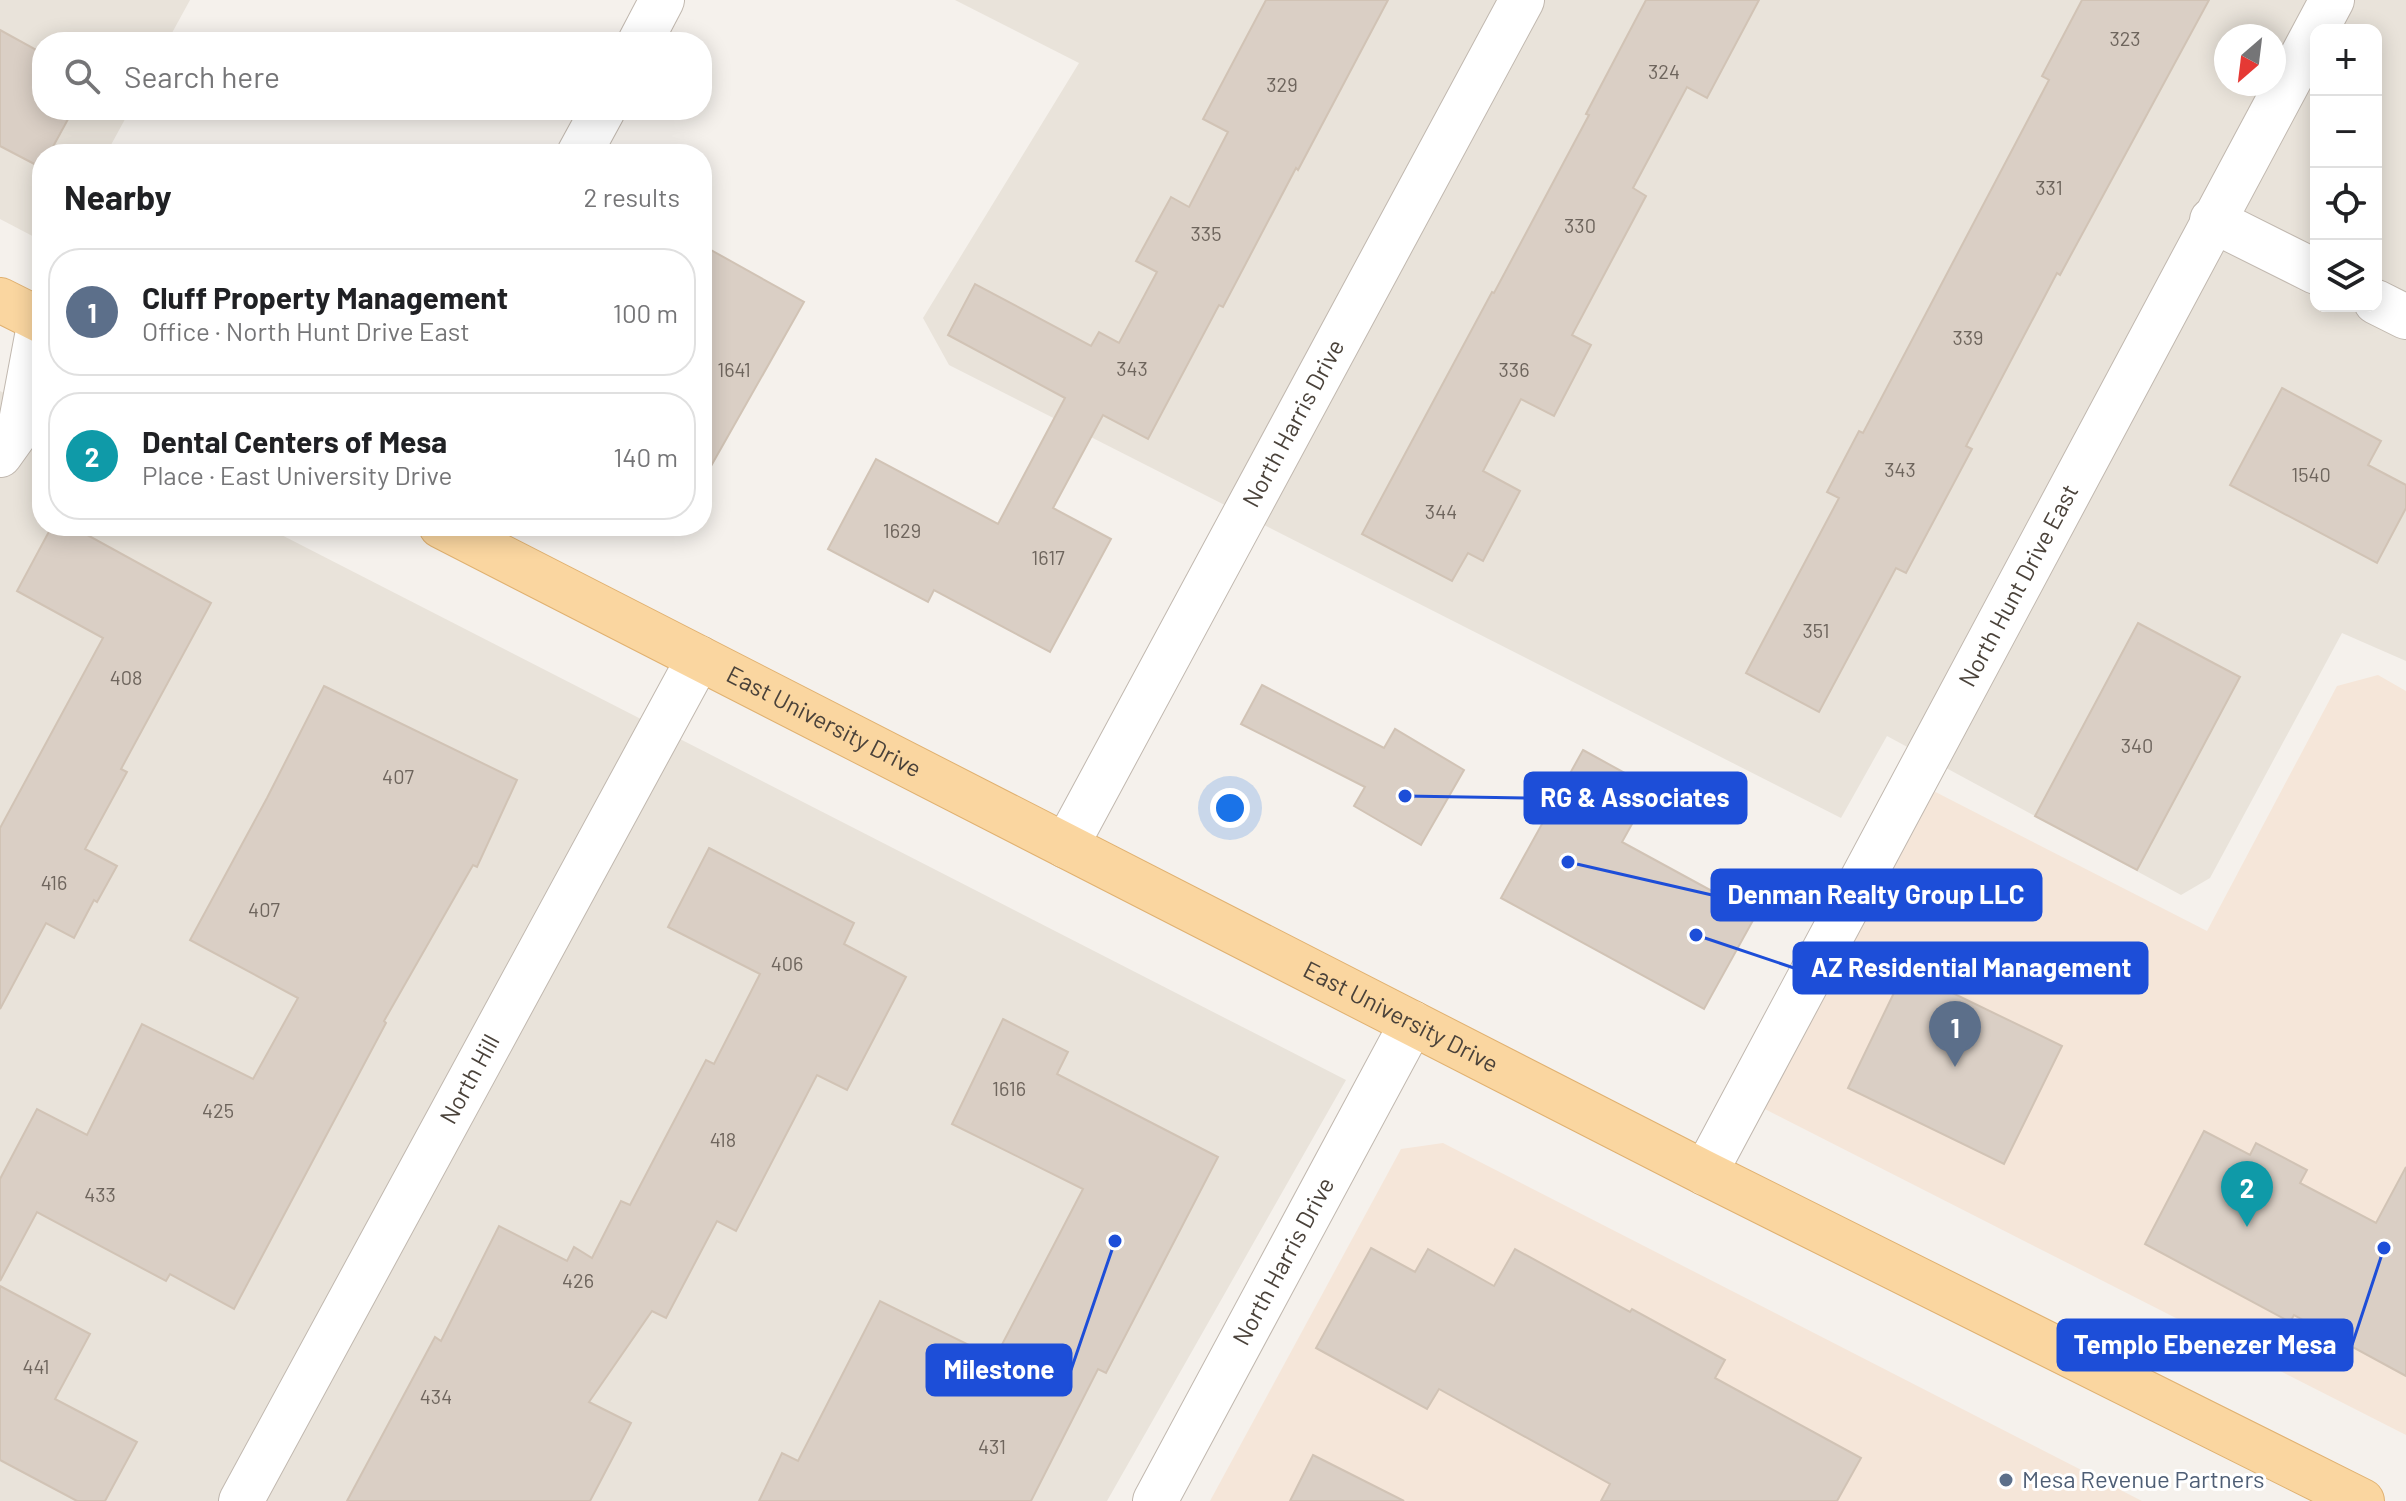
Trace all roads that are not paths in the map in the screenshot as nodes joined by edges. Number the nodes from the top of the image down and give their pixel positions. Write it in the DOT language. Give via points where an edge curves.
graph roads {
  1 [pos="662,0"];
  2 [pos="1522,0"];
  3 [pos="2332,0"];
  4 [pos="645,32"];
  5 [pos="598,120"];
  6 [pos="584,144"];
  7 [pos="2212,220"];
  8 [pos="2310,269"];
  9 [pos="0,300"];
  10 [pos="2382,305"];
  11 [pos="32,316"];
  12 [pos="2406,317"];
  13 [pos="32,328"];
  14 [pos="0,353"];
  15 [pos="32,366"];
  16 [pos="0,455"];
  17 [pos="461,536"];
  18 [pos="699,658"];
  19 [pos="1066,846"];
  20 [pos="1412,1023"];
  21 [pos="1705,1173"];
  22 [pos="241,1501"];
  23 [pos="1155,1501"];
  24 [pos="2362,1501"];
  1 -- 4 [label="street"];
  2 -- 19 [label="street, North Harris Drive"];
  3 -- 7 [label="street, North Hunt Drive East"];
  5 -- 6 [label="street"];
  7 -- 8 [label="street"];
  7 -- 21 [label="street, North Hunt Drive East"];
  9 -- 11 [label="main road"];
  10 -- 12 [label="street"];
  13 -- 14 [label="street"];
  15 -- 16 [label="street" via="20,427"];
  17 -- 18 [label="main road, East University Drive"];
  18 -- 19 [label="main road, East University Drive"];
  18 -- 22 [label="street, North Hill"];
  19 -- 20 [label="main road, East University Drive"];
  20 -- 21 [label="main road, East University Drive"];
  20 -- 23 [label="street, North Harris Drive"];
  21 -- 24 [label="main road, East University Drive"];
}
